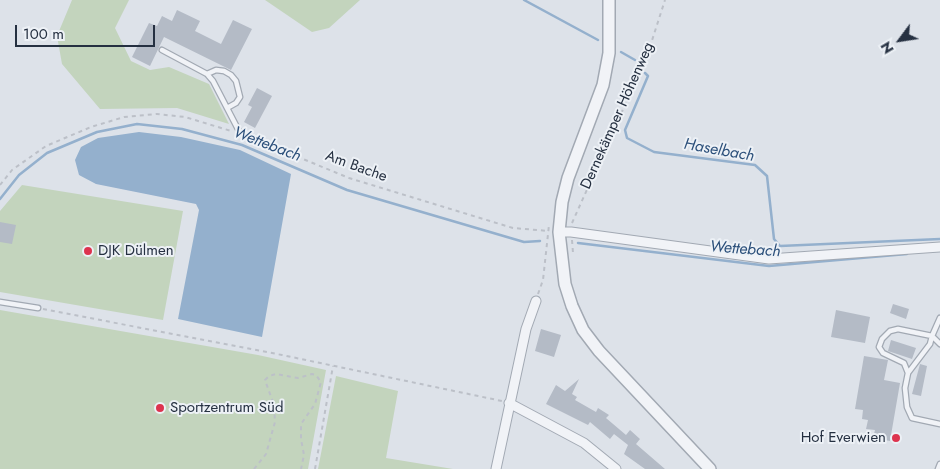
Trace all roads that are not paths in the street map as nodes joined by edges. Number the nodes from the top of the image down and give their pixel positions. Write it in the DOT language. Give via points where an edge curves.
graph roads {
  1 [pos="609,0"];
  2 [pos="162,50"];
  3 [pos="207,74"];
  4 [pos="227,108"];
  5 [pos="240,133"];
  6 [pos="553,232"];
  7 [pos="940,247"];
  8 [pos="536,301"];
  9 [pos="0,302"];
  10 [pos="38,308"];
  11 [pos="940,318"];
  12 [pos="932,336"];
  13 [pos="940,344"];
  14 [pos="908,373"];
  15 [pos="509,403"];
  16 [pos="940,424"];
  17 [pos="940,464"];
  18 [pos="496,469"];
  19 [pos="616,469"];
  20 [pos="710,469"];
  21 [pos="938,469"];
  1 -- 6 [label="street" via="609,53 604,85 568,178"];
  2 -- 3 [label="lane"];
  3 -- 4 [label="lane"];
  3 -- 4 [label="lane" via="216,70 236,81 240,97 236,104"];
  4 -- 5 [label="lane"];
  6 -- 7 [label="street" via="769,259"];
  6 -- 20 [label="street" via="565,284 583,330"];
  8 -- 15 [label="street" via="526,329"];
  9 -- 10 [label="lane"];
  11 -- 12 [label="lane"];
  12 -- 13 [label="lane"];
  12 -- 14 [label="lane" via="930,344"];
  12 -- 14 [label="lane" via="898,329 890,331 882,339 879,347 883,353 904,363"];
  14 -- 16 [label="lane" via="905,388 912,418"];
  15 -- 18 [label="street"];
  15 -- 19 [label="street" via="584,443"];
  17 -- 21 [label="lane"];
}
